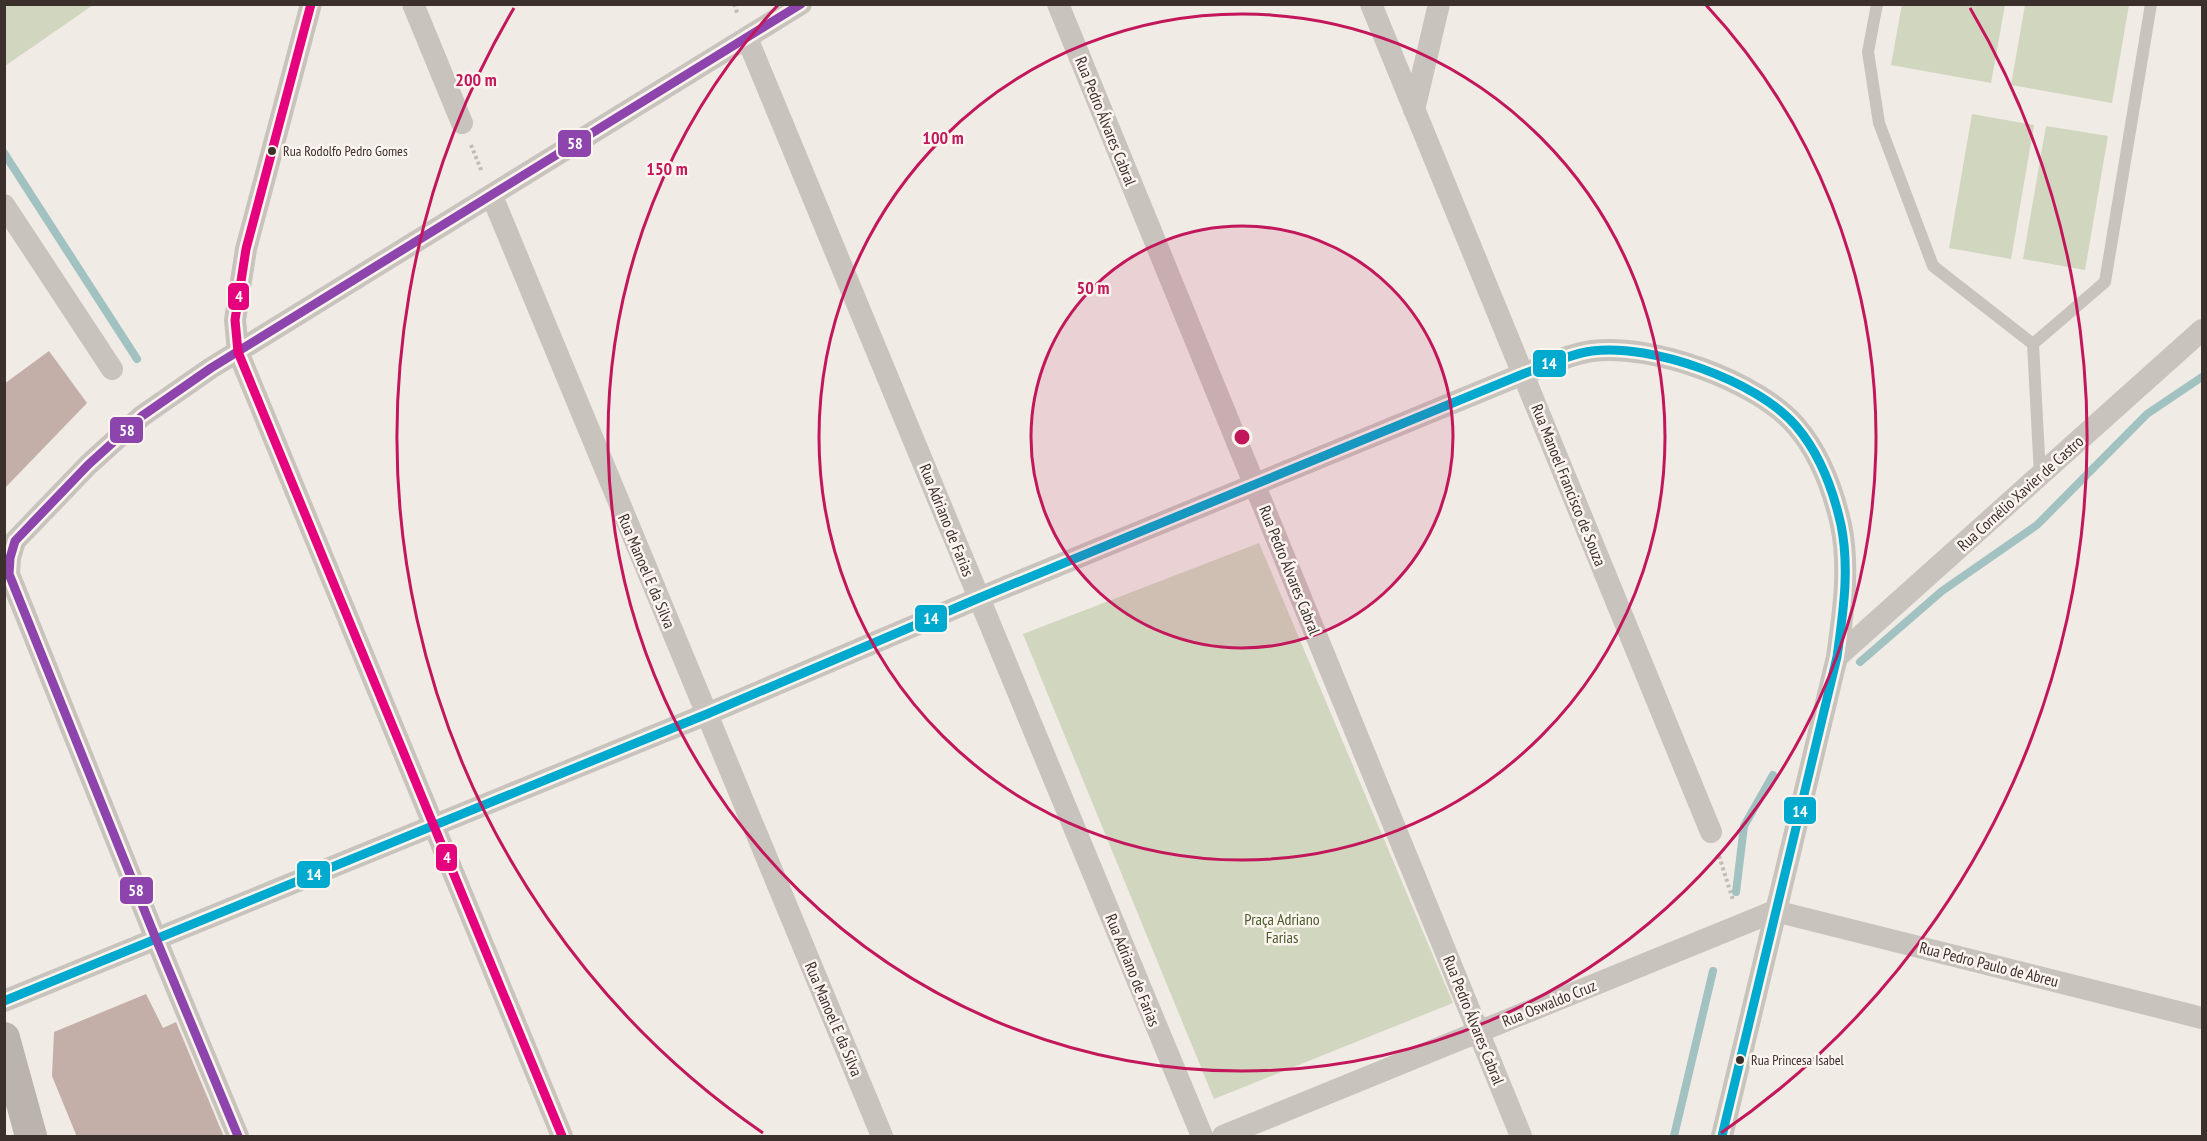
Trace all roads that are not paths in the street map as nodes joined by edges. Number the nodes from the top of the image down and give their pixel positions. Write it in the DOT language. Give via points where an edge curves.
graph roads {
  1 [pos="311,4"];
  2 [pos="413,4"];
  3 [pos="801,4"];
  4 [pos="1058,4"];
  5 [pos="1371,4"];
  6 [pos="1439,4"];
  7 [pos="1877,4"];
  8 [pos="2151,4"];
  9 [pos="747,38"];
  10 [pos="1414,110"];
  11 [pos="462,123"];
  12 [pos="492,196"];
  13 [pos="4,205"];
  14 [pos="2202,330"];
  15 [pos="2033,344"];
  16 [pos="238,352"];
  17 [pos="112,369"];
  18 [pos="1523,374"];
  19 [pos="2040,475"];
  20 [pos="1254,483"];
  21 [pos="979,598"];
  22 [pos="1837,657"];
  23 [pos="707,714"];
  24 [pos="433,825"];
  25 [pos="1711,832"];
  26 [pos="1775,911"];
  27 [pos="156,939"];
  28 [pos="4,1001"];
  29 [pos="2202,1018"];
  30 [pos="1479,1032"];
  31 [pos="4,1038"];
  32 [pos="30,1137"];
  33 [pos="238,1137"];
  34 [pos="561,1137"];
  35 [pos="882,1137"];
  36 [pos="1202,1137"];
  37 [pos="1223,1137"];
  38 [pos="1521,1137"];
  39 [pos="1722,1137"];
  1 -- 16 [label="street" via="246,249 236,320"];
  2 -- 11 [label="street"];
  3 -- 9 [label="street"];
  4 -- 20 [label="street, Rua Pedro Álvares Cabral"];
  5 -- 10 [label="street, Rua Manoel Francisco de Souza"];
  6 -- 10 [label="street"];
  7 -- 15 [label="lane" via="1868,52 1879,123 1933,266"];
  8 -- 15 [label="lane" via="2105,282"];
  9 -- 12 [label="street"];
  9 -- 21 [label="street, Rua Adriano de Farias"];
  10 -- 18 [label="street, Rua Manoel Francisco de Souza"];
  12 -- 16 [label="street"];
  12 -- 23 [label="street, Rua Manoel E da Silva"];
  13 -- 17 [label="street"];
  14 -- 19 [label="street, Rua Cornélio Xavier de Castro"];
  15 -- 19 [label="lane"];
  16 -- 24 [label="street"];
  16 -- 27 [label="street" via="142,416 15,541 10,558 9,574"];
  18 -- 20 [label="street"];
  18 -- 22 [label="street" via="1591,351 1643,353 1709,370 1774,406 1795,424 1824,469 1841,527 1846,568"];
  18 -- 25 [label="street, Rua Manoel Francisco de Souza"];
  19 -- 22 [label="street, Rua Cornélio Xavier de Castro"];
  20 -- 21 [label="street"];
  20 -- 30 [label="street, Rua Pedro Álvares Cabral"];
  21 -- 23 [label="street"];
  21 -- 36 [label="street, Rua Adriano de Farias"];
  22 -- 26 [label="street"];
  23 -- 24 [label="street"];
  23 -- 35 [label="street, Rua Manoel E da Silva"];
  24 -- 27 [label="street"];
  24 -- 34 [label="street"];
  26 -- 29 [label="street, Rua Pedro Paulo de Abreu"];
  26 -- 30 [label="street, Rua Oswaldo Cruz"];
  26 -- 39 [label="street"];
  27 -- 28 [label="street"];
  27 -- 33 [label="street"];
  30 -- 37 [label="street, Rua Oswaldo Cruz"];
  30 -- 38 [label="street, Rua Pedro Álvares Cabral"];
  31 -- 32 [label="main road"];
}
